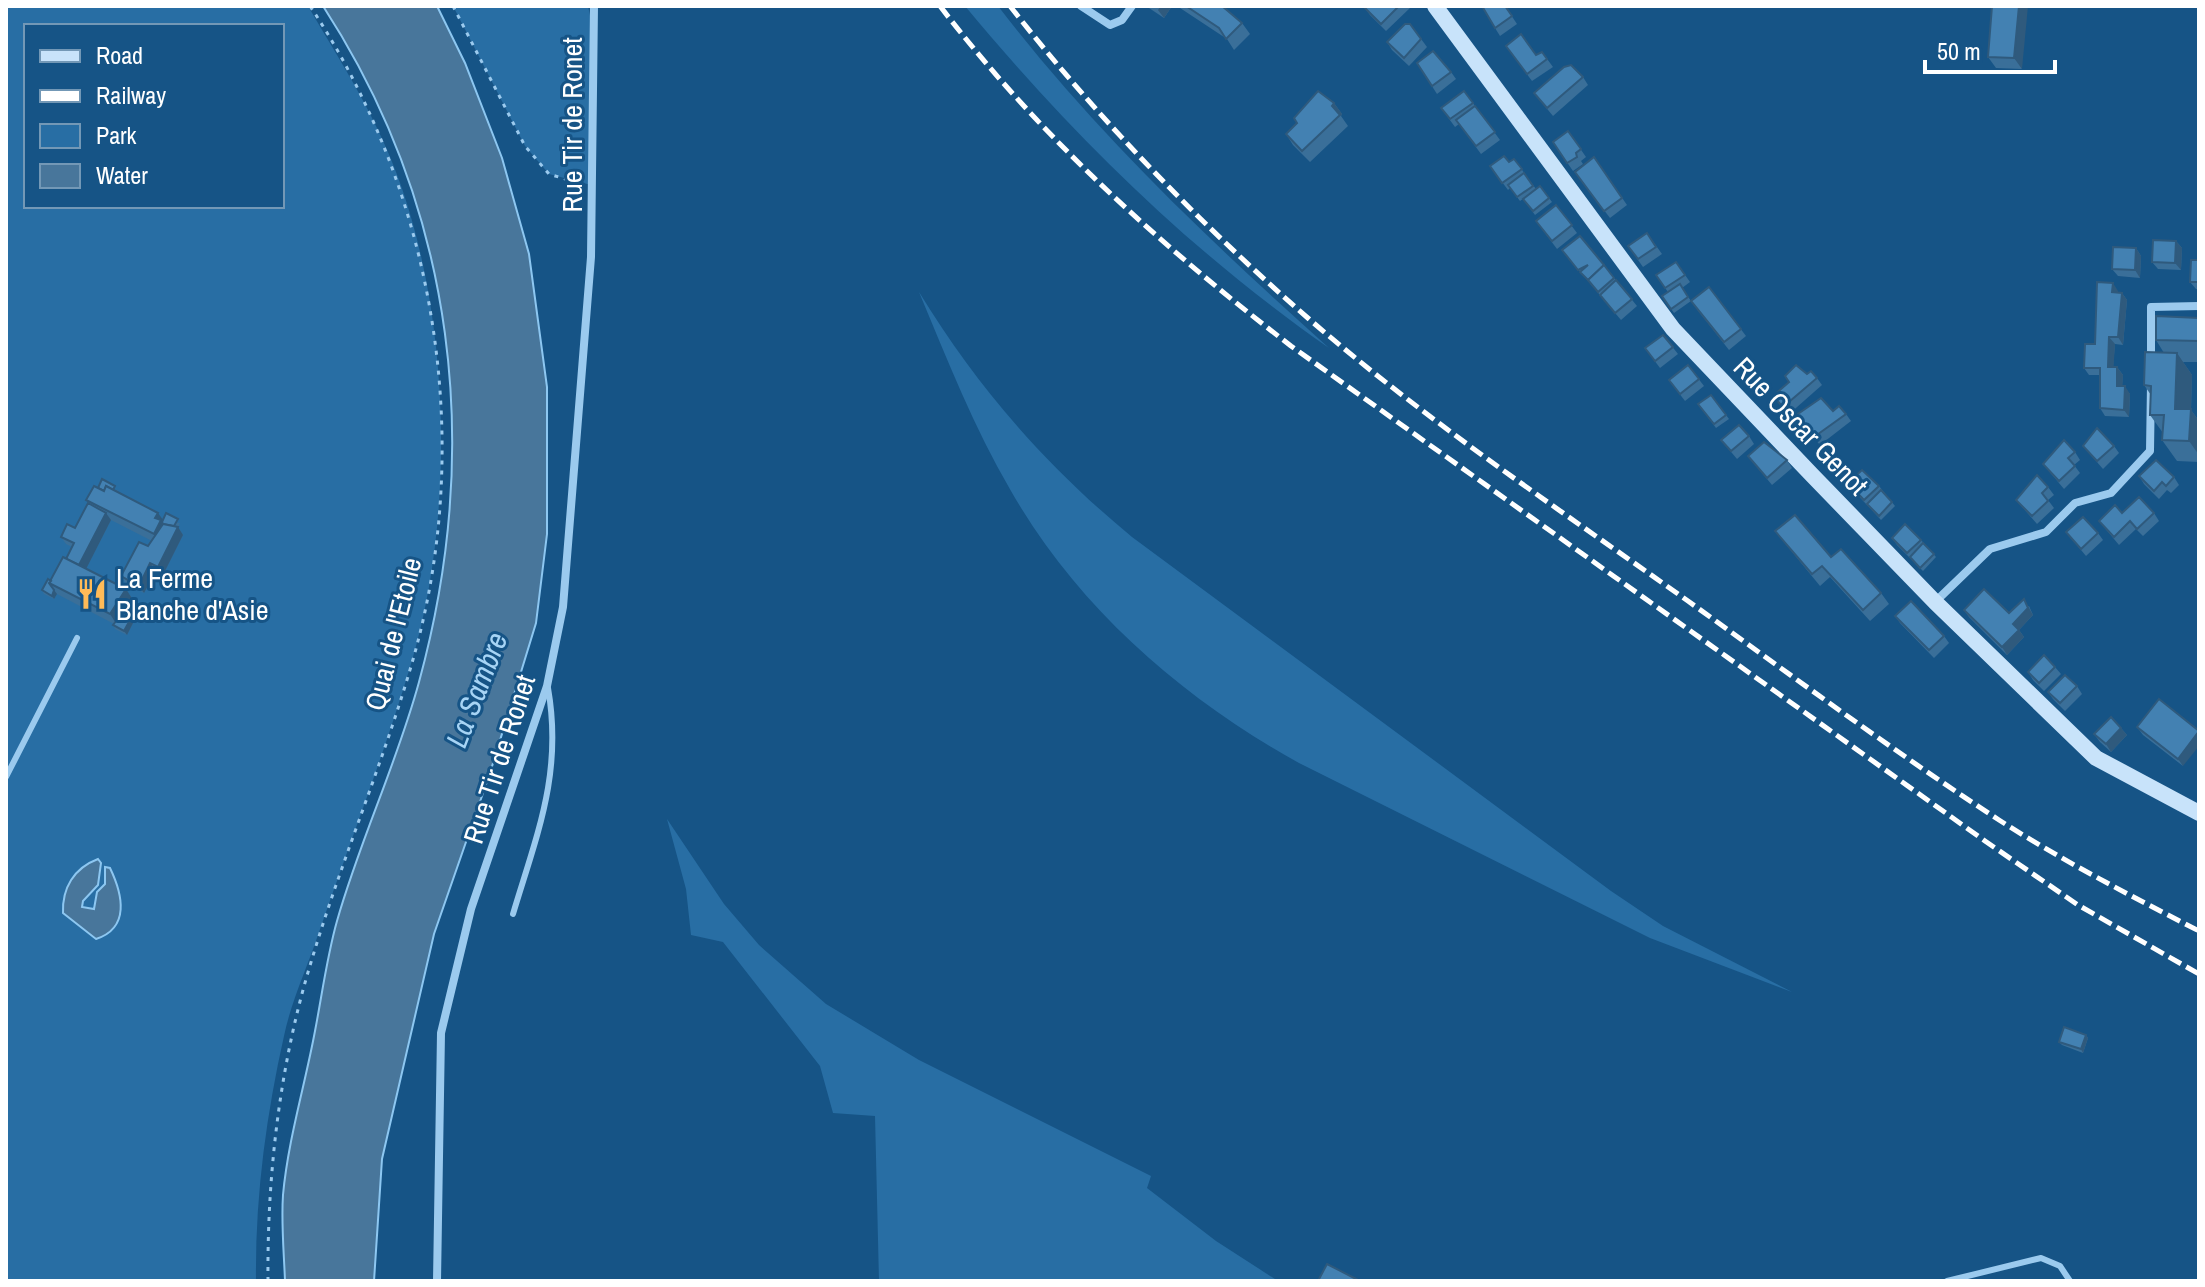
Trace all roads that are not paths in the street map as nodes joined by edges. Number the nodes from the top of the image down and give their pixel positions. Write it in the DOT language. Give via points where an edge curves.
graph roads {
  1 [pos="594,6"];
  2 [pos="1081,6"];
  3 [pos="1132,6"];
  4 [pos="1435,6"];
  5 [pos="2199,306"];
  6 [pos="1935,602"];
  7 [pos="77,638"];
  8 [pos="547,686"];
  9 [pos="6,777"];
  10 [pos="2199,813"];
  11 [pos="513,914"];
  12 [pos="437,1281"];
  13 [pos="1947,1281"];
  14 [pos="2070,1281"];
  1 -- 8 [label="street, Rue Tir de Ronet" via="595,186 569,558"];
  2 -- 3 [label="street" via="1110,25 1122,20"];
  4 -- 6 [label="street, Rue Oscar Genot" via="1673,329"];
  5 -- 6 [label="street" via="2151,307 2150,451 2111,493 2075,503 2046,532 1990,549"];
  6 -- 10 [label="street, Rue Oscar Genot" via="2096,758"];
  7 -- 9 [label="lane"];
  8 -- 11 [label="lane" via="555,753 550,787"];
  8 -- 12 [label="street, Rue Tir de Ronet" via="471,909 441,1033"];
  13 -- 14 [label="lane" via="2041,1258 2060,1266"];
}
